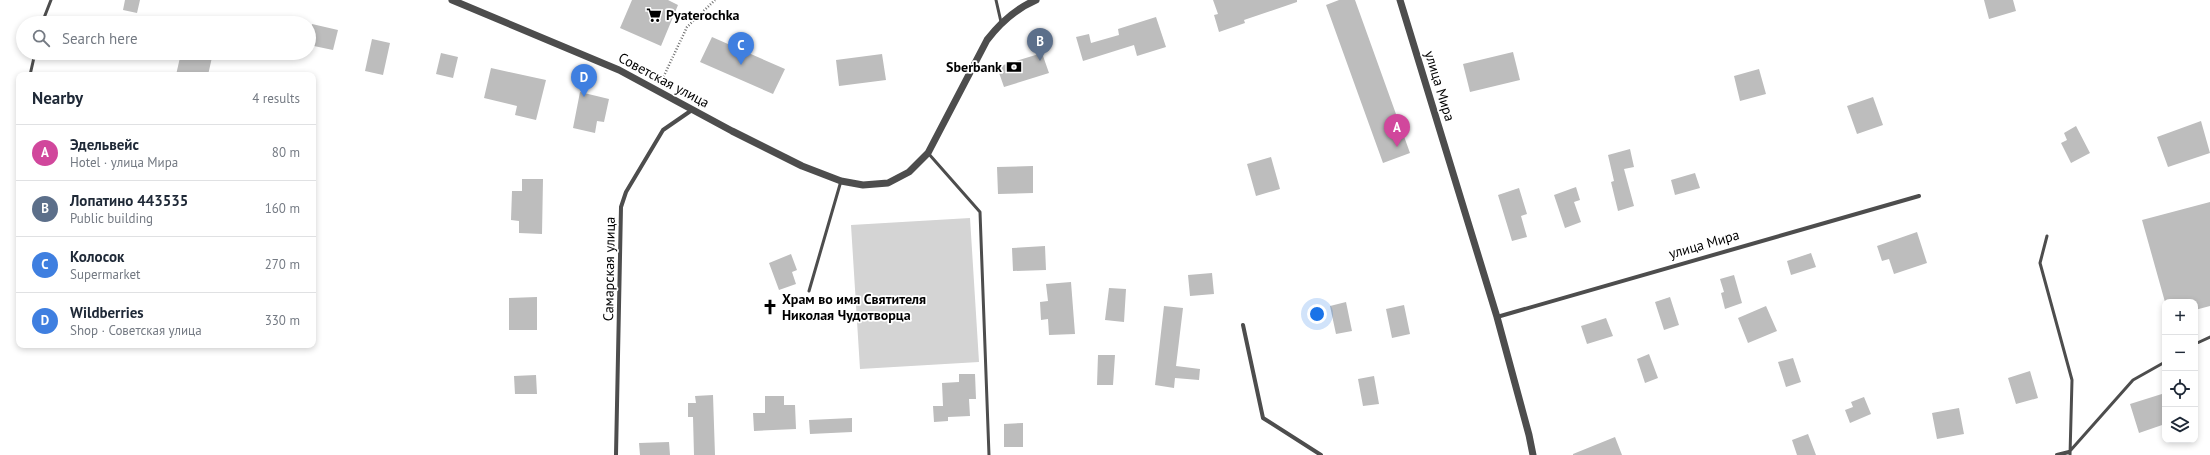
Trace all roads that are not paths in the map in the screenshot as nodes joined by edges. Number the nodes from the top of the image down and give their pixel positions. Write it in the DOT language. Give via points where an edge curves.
graph roads {
  1 [pos="51,0"];
  2 [pos="452,0"];
  3 [pos="996,0"];
  4 [pos="1036,0"];
  5 [pos="1400,0"];
  6 [pos="45,16"];
  7 [pos="1002,23"];
  8 [pos="33,60"];
  9 [pos="31,72"];
  10 [pos="692,110"];
  11 [pos="928,153"];
  12 [pos="841,182"];
  13 [pos="1919,196"];
  14 [pos="2047,236"];
  15 [pos="809,291"];
  16 [pos="1497,317"];
  17 [pos="1244,326"];
  18 [pos="2210,337"];
  19 [pos="2198,343"];
  20 [pos="2162,364"];
  21 [pos="2070,453"];
  22 [pos="616,455"];
  23 [pos="989,455"];
  24 [pos="1320,455"];
  25 [pos="1533,455"];
  26 [pos="2057,455"];
  1 -- 6 [label="lane"];
  2 -- 10 [label="street, Советская улица" via="585,55"];
  3 -- 7 [label="lane"];
  4 -- 7 [label="street, Советская улица" via="1015,11"];
  5 -- 16 [label="street, улица Мира"];
  7 -- 11 [label="street, Советская улица" via="987,40"];
  8 -- 9 [label="lane"];
  10 -- 12 [label="street, Советская улица" via="802,166"];
  10 -- 22 [label="street, Самарская улица" via="663,130 626,192 622,207"];
  11 -- 12 [label="street, Советская улица" via="909,172 888,183 863,185"];
  11 -- 23 [label="lane" via="980,212"];
  12 -- 15 [label="lane"];
  13 -- 16 [label="street, улица Мира"];
  14 -- 21 [label="lane" via="2040,263 2072,380"];
  16 -- 25 [label="street, улица Мира"];
  17 -- 24 [label="street" via="1263,418"];
  18 -- 19 [label="lane"];
  20 -- 21 [label="lane" via="2133,380"];
  21 -- 26 [label="street"];
}
